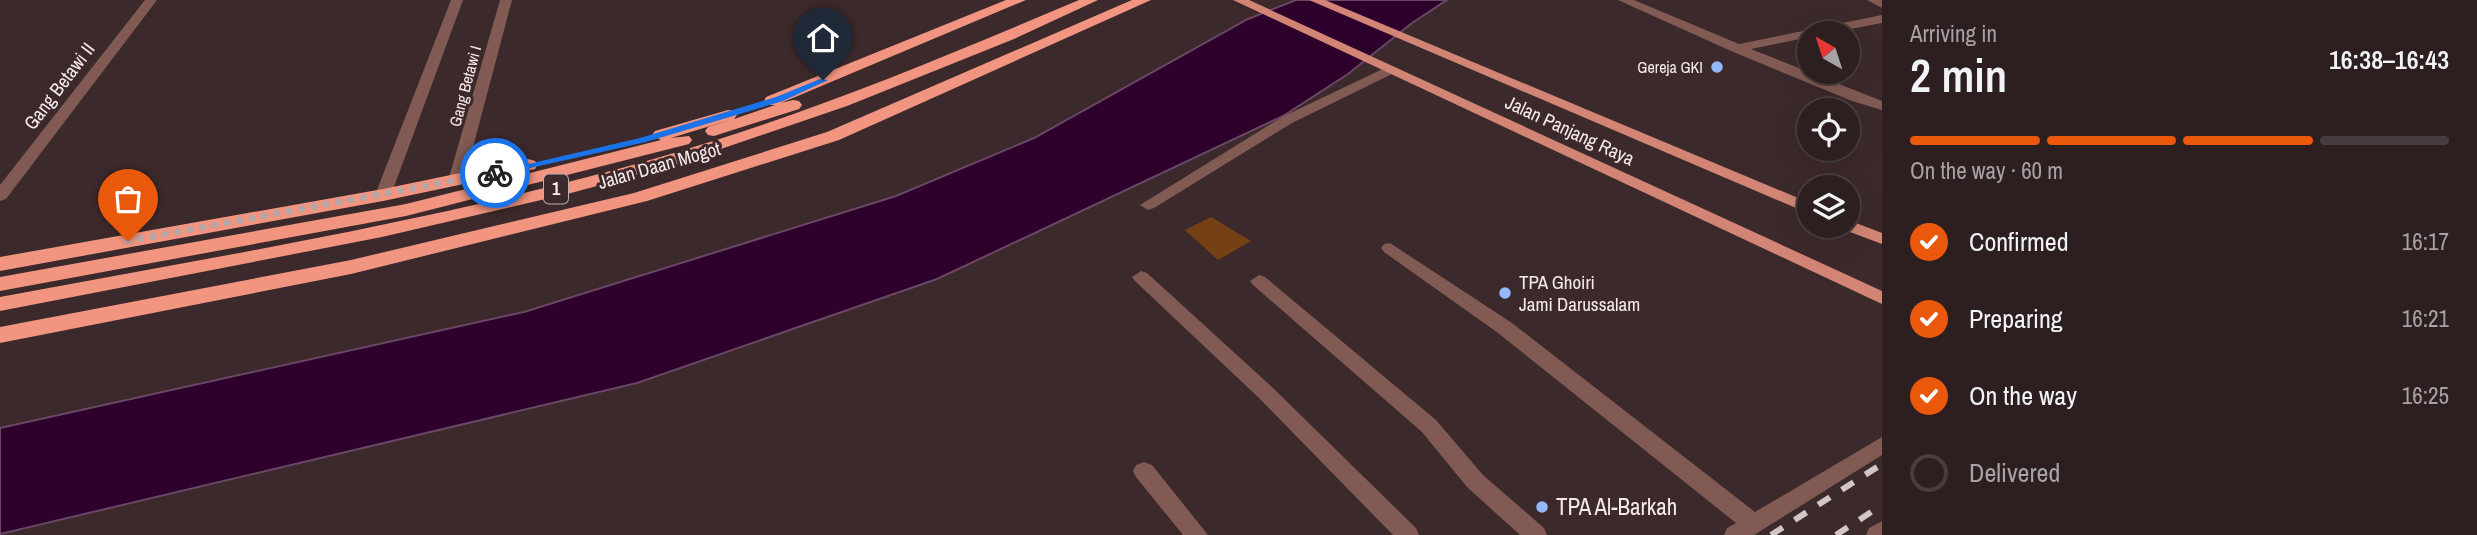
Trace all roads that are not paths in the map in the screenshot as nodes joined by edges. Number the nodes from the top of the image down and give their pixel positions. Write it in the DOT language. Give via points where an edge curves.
graph roads {
  1 [pos="151,0"];
  2 [pos="457,0"];
  3 [pos="506,0"];
  4 [pos="1019,0"];
  5 [pos="1058,0"];
  6 [pos="1091,0"];
  7 [pos="1144,0"];
  8 [pos="1239,0"];
  9 [pos="1315,0"];
  10 [pos="1624,0"];
  11 [pos="1873,0"];
  12 [pos="1882,4"];
  13 [pos="1882,19"];
  14 [pos="1736,48"];
  15 [pos="1383,67"];
  16 [pos="1882,106"];
  17 [pos="456,181"];
  18 [pos="383,195"];
  19 [pos="0,196"];
  20 [pos="1797,204"];
  21 [pos="1148,205"];
  22 [pos="1860,230"];
  23 [pos="1882,239"];
  24 [pos="1390,248"];
  25 [pos="0,264"];
  26 [pos="1141,277"];
  27 [pos="1259,281"];
  28 [pos="0,284"];
  29 [pos="1882,298"];
  30 [pos="0,304"];
  31 [pos="0,335"];
  32 [pos="1882,445"];
  33 [pos="1144,471"];
  34 [pos="1745,529"];
  35 [pos="1882,531"];
  36 [pos="1197,535"];
  37 [pos="1408,535"];
  38 [pos="1536,535"];
  39 [pos="1877,535"];
  1 -- 19 [label="street, Gang Betawi II"];
  2 -- 18 [label="street"];
  3 -- 17 [label="street, Gang Betawi I"];
  4 -- 17 [label="highway, Jalan Daan Mogot / 1" via="779,99 642,140"];
  5 -- 28 [label="highway, Jalan Daan Mogot / 1" via="804,101 623,156 406,210"];
  6 -- 30 [label="highway, Jalan Daan Mogot / 1" via="757,133 613,175 402,228"];
  7 -- 31 [label="highway, Jalan Daan Mogot / 1" via="834,136 640,197 351,267"];
  8 -- 15 [label="main road, Jalan Panjang Raya"];
  9 -- 20 [label="main road, Jalan Panjang Raya"];
  10 -- 14 [label="street"];
  11 -- 12 [label="street"];
  13 -- 14 [label="street"];
  14 -- 16 [label="street"];
  15 -- 21 [label="street"];
  15 -- 29 [label="main road, Jalan Panjang Raya"];
  17 -- 18 [label="highway, Jalan Daan Mogot / 1"];
  18 -- 25 [label="highway, Jalan Daan Mogot / 1"];
  22 -- 23 [label="main road"];
  24 -- 34 [label="street" via="1505,328"];
  26 -- 37 [label="street"];
  27 -- 38 [label="street" via="1429,426 1475,481"];
  32 -- 34 [label="street"];
  33 -- 36 [label="street"];
  35 -- 39 [label="street"];
}
